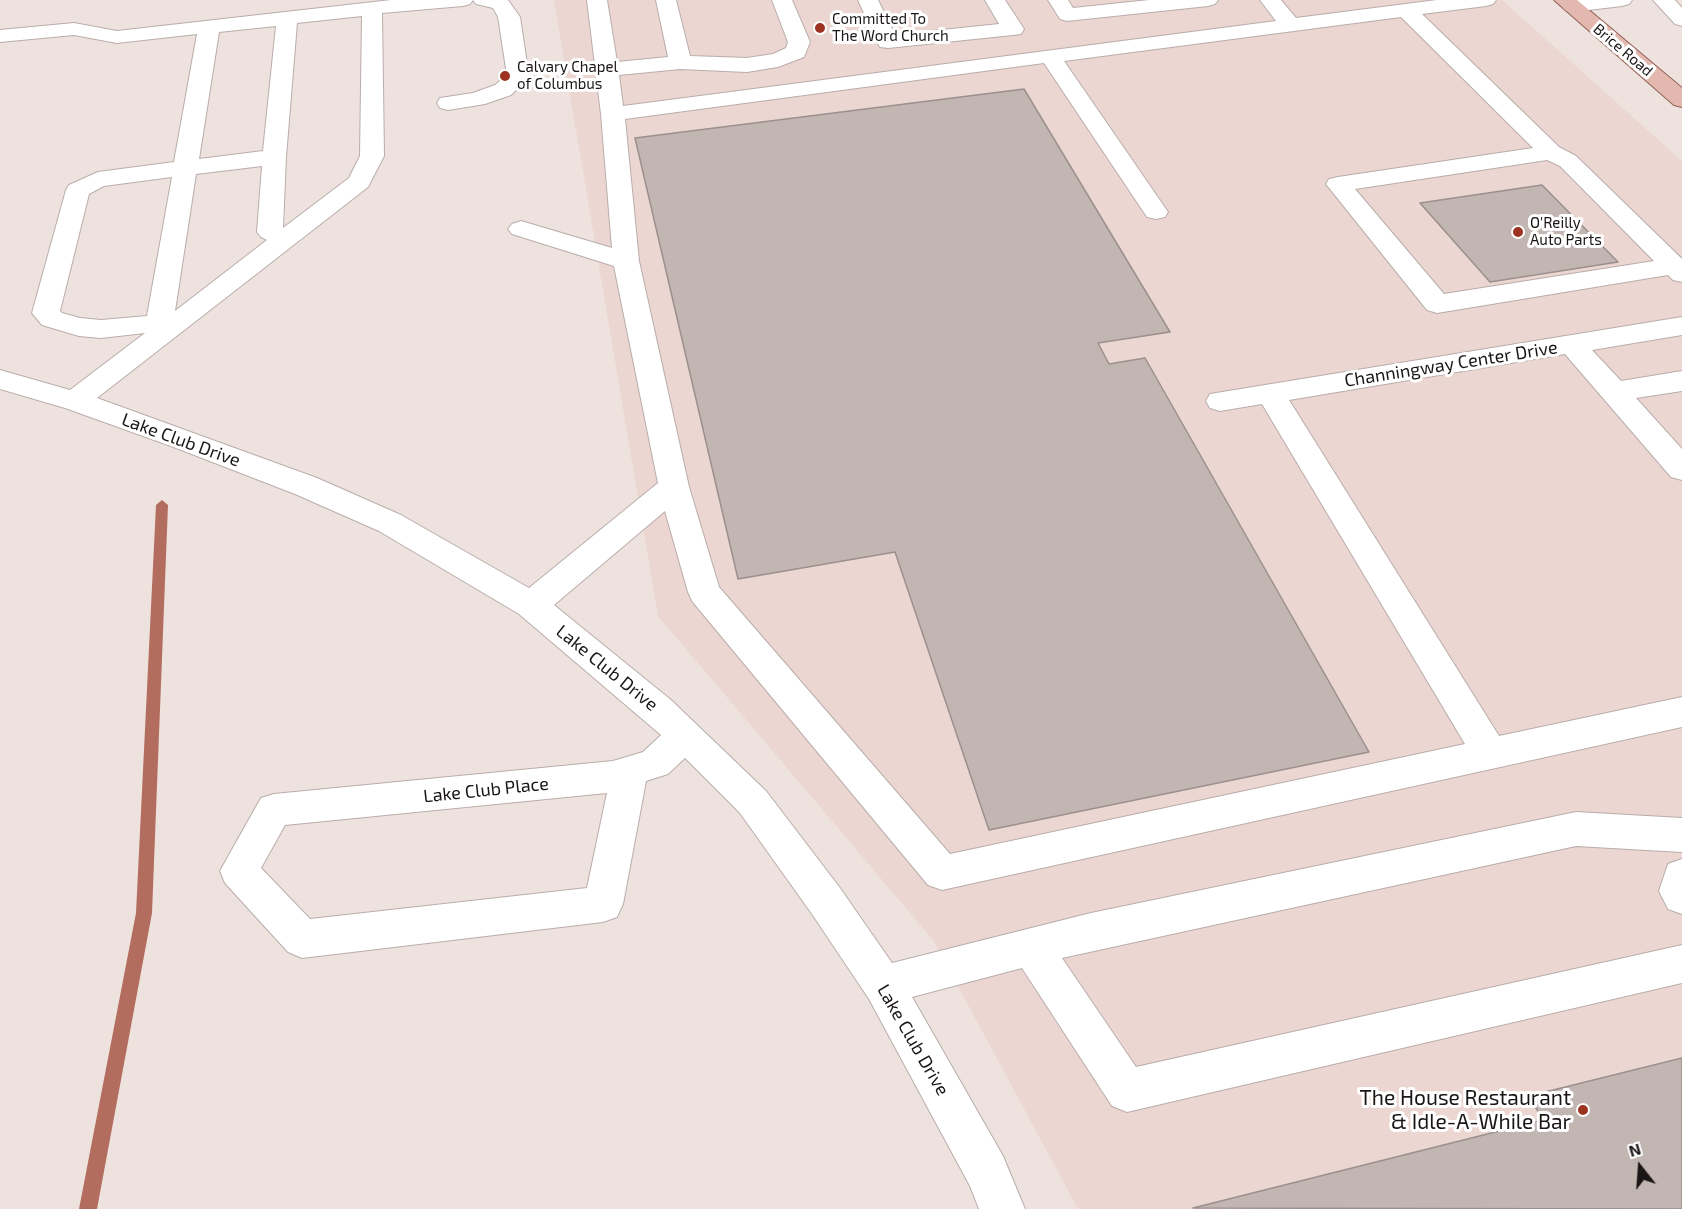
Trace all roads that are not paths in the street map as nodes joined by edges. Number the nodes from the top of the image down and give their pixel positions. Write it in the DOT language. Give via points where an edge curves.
graph roads {
  1 [pos="464,0"];
  2 [pos="483,0"];
  3 [pos="597,0"];
  4 [pos="666,0"];
  5 [pos="782,0"];
  6 [pos="868,0"];
  7 [pos="994,0"];
  8 [pos="1058,0"];
  9 [pos="1208,0"];
  10 [pos="1270,0"];
  11 [pos="1486,0"];
  12 [pos="1622,0"];
  13 [pos="1663,0"];
  14 [pos="402,3"];
  15 [pos="1568,3"];
  16 [pos="372,9"];
  17 [pos="1407,11"];
  18 [pos="286,18"];
  19 [pos="1682,20"];
  20 [pos="1291,25"];
  21 [pos="209,27"];
  22 [pos="0,36"];
  23 [pos="1050,56"];
  24 [pos="680,62"];
  25 [pos="607,70"];
  26 [pos="1679,95"];
  27 [pos="448,103"];
  28 [pos="613,114"];
  29 [pos="1551,152"];
  30 [pos="274,157"];
  31 [pos="185,168"];
  32 [pos="1156,212"];
  33 [pos="521,230"];
  34 [pos="286,239"];
  35 [pos="626,261"];
  36 [pos="1678,270"];
  37 [pos="166,325"];
  38 [pos="1682,326"];
  39 [pos="1572,344"];
  40 [pos="0,379"];
  41 [pos="1682,381"];
  42 [pos="1615,392"];
  43 [pos="1270,393"];
  44 [pos="75,400"];
  45 [pos="1220,401"];
  46 [pos="1682,469"];
  47 [pos="674,487"];
  48 [pos="531,605"];
  49 [pos="1682,712"];
  50 [pos="686,735"];
  51 [pos="1490,753"];
  52 [pos="630,771"];
  53 [pos="1682,835"];
  54 [pos="1682,876"];
  55 [pos="1682,896"];
  56 [pos="1032,948"];
  57 [pos="1682,964"];
  58 [pos="883,985"];
  59 [pos="1002,1209"];
  1 -- 14 [label="street"];
  2 -- 27 [label="street" via="500,4 508,17 518,77 503,90"];
  3 -- 25 [label="street"];
  4 -- 24 [label="street"];
  5 -- 24 [label="street" via="799,42 796,52 778,60 747,64"];
  6 -- 7 [label="street" via="888,42 1013,29"];
  8 -- 9 [label="street" via="1067,15"];
  10 -- 20 [label="street"];
  11 -- 17 [label="street"];
  12 -- 15 [label="street"];
  13 -- 19 [label="street"];
  14 -- 16 [label="street"];
  15 -- 26 [label="main road, Brice Road"];
  16 -- 18 [label="street"];
  16 -- 34 [label="street" via="372,156 359,182"];
  17 -- 20 [label="street"];
  17 -- 29 [label="street"];
  18 -- 21 [label="street"];
  18 -- 30 [label="street"];
  20 -- 23 [label="street"];
  21 -- 22 [label="street" via="117,37 74,29"];
  21 -- 31 [label="street"];
  23 -- 28 [label="street"];
  23 -- 32 [label="street"];
  24 -- 25 [label="street"];
  25 -- 28 [label="street"];
  28 -- 35 [label="street"];
  29 -- 36 [label="street" via="1569,161"];
  29 -- 36 [label="street" via="1338,184 1437,304"];
  30 -- 31 [label="street"];
  30 -- 34 [label="street" via="270,232"];
  31 -- 37 [label="street"];
  31 -- 37 [label="street" via="98,179 78,190 46,313 52,319 101,329"];
  33 -- 35 [label="street"];
  34 -- 37 [label="street"];
  35 -- 47 [label="street"];
  37 -- 44 [label="street"];
  38 -- 39 [label="street, Channingway Center Drive"];
  39 -- 42 [label="street"];
  39 -- 43 [label="street, Channingway Center Drive"];
  40 -- 44 [label="street, Lake Club Drive"];
  41 -- 42 [label="street"];
  42 -- 46 [label="street"];
  43 -- 45 [label="street, Channingway Center Drive"];
  43 -- 51 [label="street"];
  44 -- 48 [label="street, Lake Club Drive" via="306,486 390,523"];
  47 -- 48 [label="street"];
  47 -- 51 [label="street" via="704,592 942,873"];
  48 -- 50 [label="street, Lake Club Drive"];
  49 -- 51 [label="street"];
  50 -- 52 [label="street, Lake Club Place" via="655,763"];
  50 -- 58 [label="street, Lake Club Drive" via="753,802"];
  52 -- 52 [label="street, Lake Club Place" via="603,903 302,939 239,871 274,810 613,777"];
  53 -- 56 [label="street" via="1576,829 1103,929"];
  54 -- 55 [label="street" via="1678,891"];
  56 -- 57 [label="street" via="1127,1090"];
  56 -- 58 [label="street"];
  58 -- 59 [label="street, Lake Club Drive" via="987,1172"];
}
